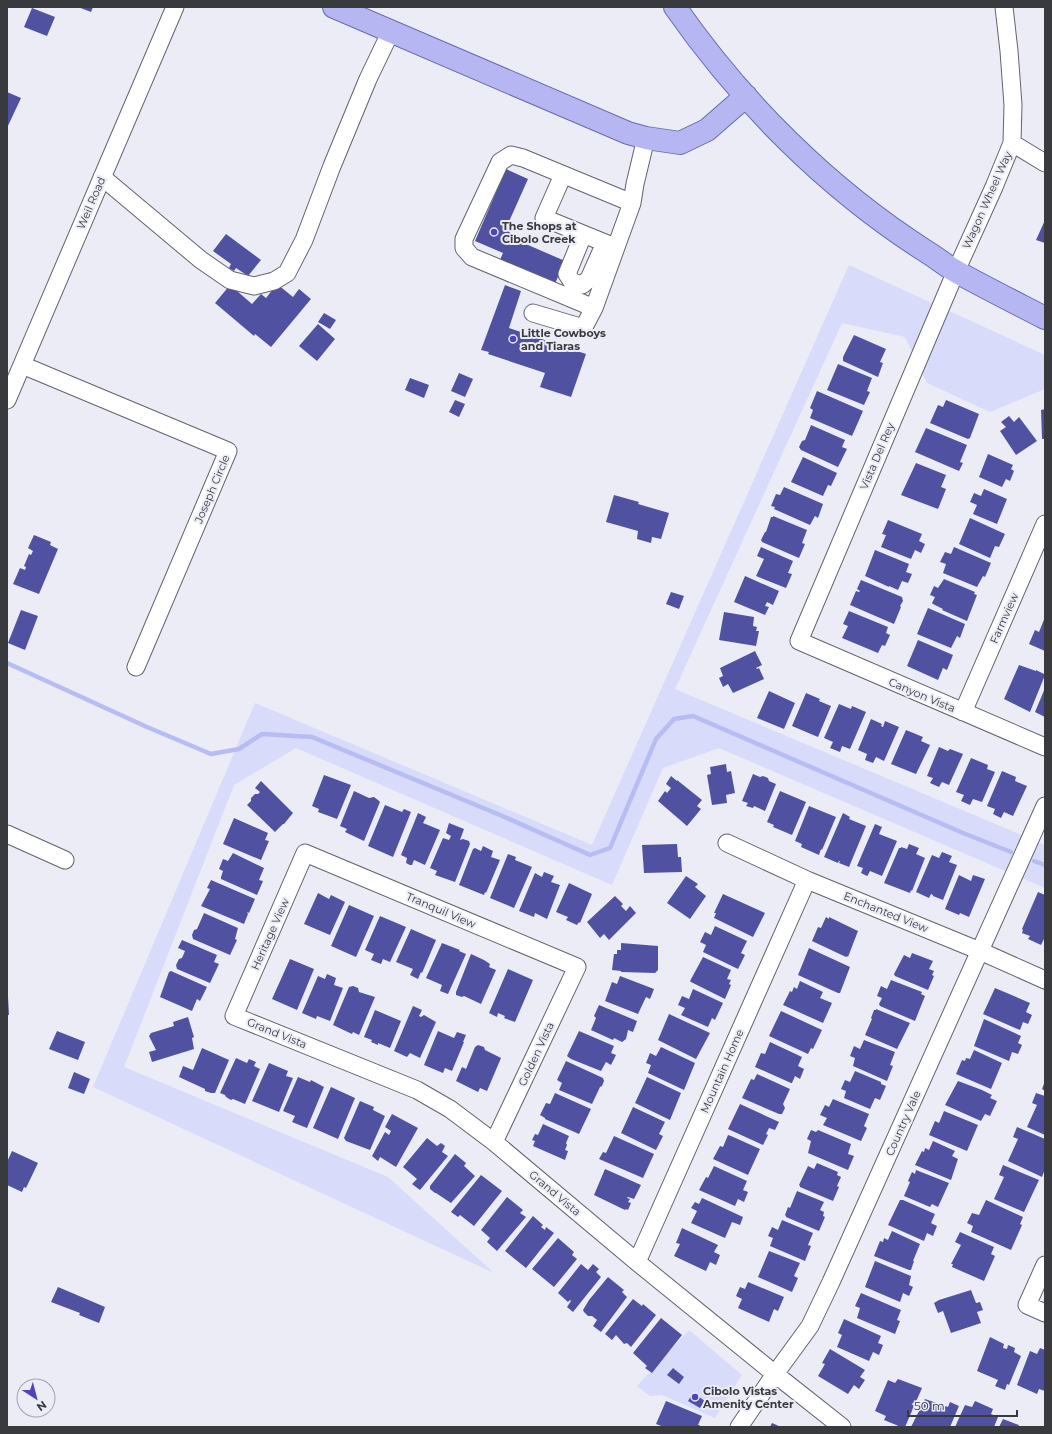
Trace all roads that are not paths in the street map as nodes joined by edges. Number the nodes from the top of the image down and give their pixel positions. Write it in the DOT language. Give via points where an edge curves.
graph roads {
  1 [pos="175,7"];
  2 [pos="334,7"];
  3 [pos="675,7"];
  4 [pos="1004,7"];
  5 [pos="391,32"];
  6 [pos="746,96"];
  7 [pos="646,138"];
  8 [pos="1012,143"];
  9 [pos="1045,163"];
  10 [pos="563,175"];
  11 [pos="102,177"];
  12 [pos="632,203"];
  13 [pos="583,235"];
  14 [pos="610,245"];
  15 [pos="956,271"];
  16 [pos="594,308"];
  17 [pos="534,313"];
  18 [pos="1045,318"];
  19 [pos="22,365"];
  20 [pos="7,400"];
  21 [pos="1045,524"];
  22 [pos="799,642"];
  23 [pos="136,667"];
  24 [pos="963,712"];
  25 [pos="1045,747"];
  26 [pos="1045,806"];
  27 [pos="7,834"];
  28 [pos="727,844"];
  29 [pos="305,853"];
  30 [pos="65,860"];
  31 [pos="807,880"];
  32 [pos="980,951"];
  33 [pos="577,967"];
  34 [pos="1045,980"];
  35 [pos="234,1016"];
  36 [pos="494,1142"];
  37 [pos="637,1262"];
  38 [pos="1045,1265"];
  39 [pos="1045,1313"];
  40 [pos="775,1374"];
  41 [pos="739,1427"];
  42 [pos="842,1427"];
  1 -- 11 [label="street, Weil Road"];
  2 -- 5 [label="main road"];
  3 -- 6 [label="main road"];
  4 -- 8 [label="street, Wagon Wheel Way" via="1013,104"];
  5 -- 7 [label="main road" via="628,133"];
  5 -- 11 [label="street" via="368,79 304,240 287,273 274,281 254,286 230,280 201,260"];
  6 -- 7 [label="main road" via="707,130 680,143"];
  6 -- 15 [label="main road" via="811,162 854,200 893,230"];
  7 -- 12 [label="street"];
  8 -- 9 [label="street"];
  8 -- 15 [label="street, Wagon Wheel Way"];
  10 -- 12 [label="street"];
  10 -- 13 [label="street" via="544,218"];
  10 -- 16 [label="street" via="511,155 500,162 464,239 464,248 472,257"];
  11 -- 19 [label="street, Weil Road"];
  12 -- 14 [label="street"];
  13 -- 14 [label="street"];
  13 -- 14 [label="street" via="567,274 572,282 582,285 589,279"];
  14 -- 16 [label="street"];
  15 -- 18 [label="main road"];
  15 -- 22 [label="street, Vista Del Rey"];
  16 -- 17 [label="street" via="585,325 580,327"];
  19 -- 20 [label="street, Weil Road"];
  19 -- 23 [label="street, Joseph Circle" via="228,451"];
  21 -- 24 [label="street, Farmview"];
  22 -- 24 [label="street, Canyon Vista"];
  24 -- 25 [label="street, Canyon Vista"];
  26 -- 32 [label="street, Country Vale"];
  27 -- 30 [label="street"];
  28 -- 31 [label="street, Enchanted View"];
  29 -- 33 [label="street, Tranquil View"];
  29 -- 35 [label="street, Heritage View"];
  31 -- 32 [label="street, Enchanted View"];
  31 -- 37 [label="street, Mountain Home"];
  32 -- 34 [label="street, Enchanted View"];
  32 -- 40 [label="street, Country Vale" via="810,1326"];
  33 -- 36 [label="street, Golden Vista"];
  35 -- 36 [label="street, Grand Vista" via="417,1090 450,1109"];
  36 -- 37 [label="street, Grand Vista"];
  37 -- 40 [label="street, Grand Vista"];
  38 -- 39 [label="street" via="1027,1306"];
  40 -- 41 [label="street, Country Vale"];
  40 -- 42 [label="street, Grand Vista"];
}
